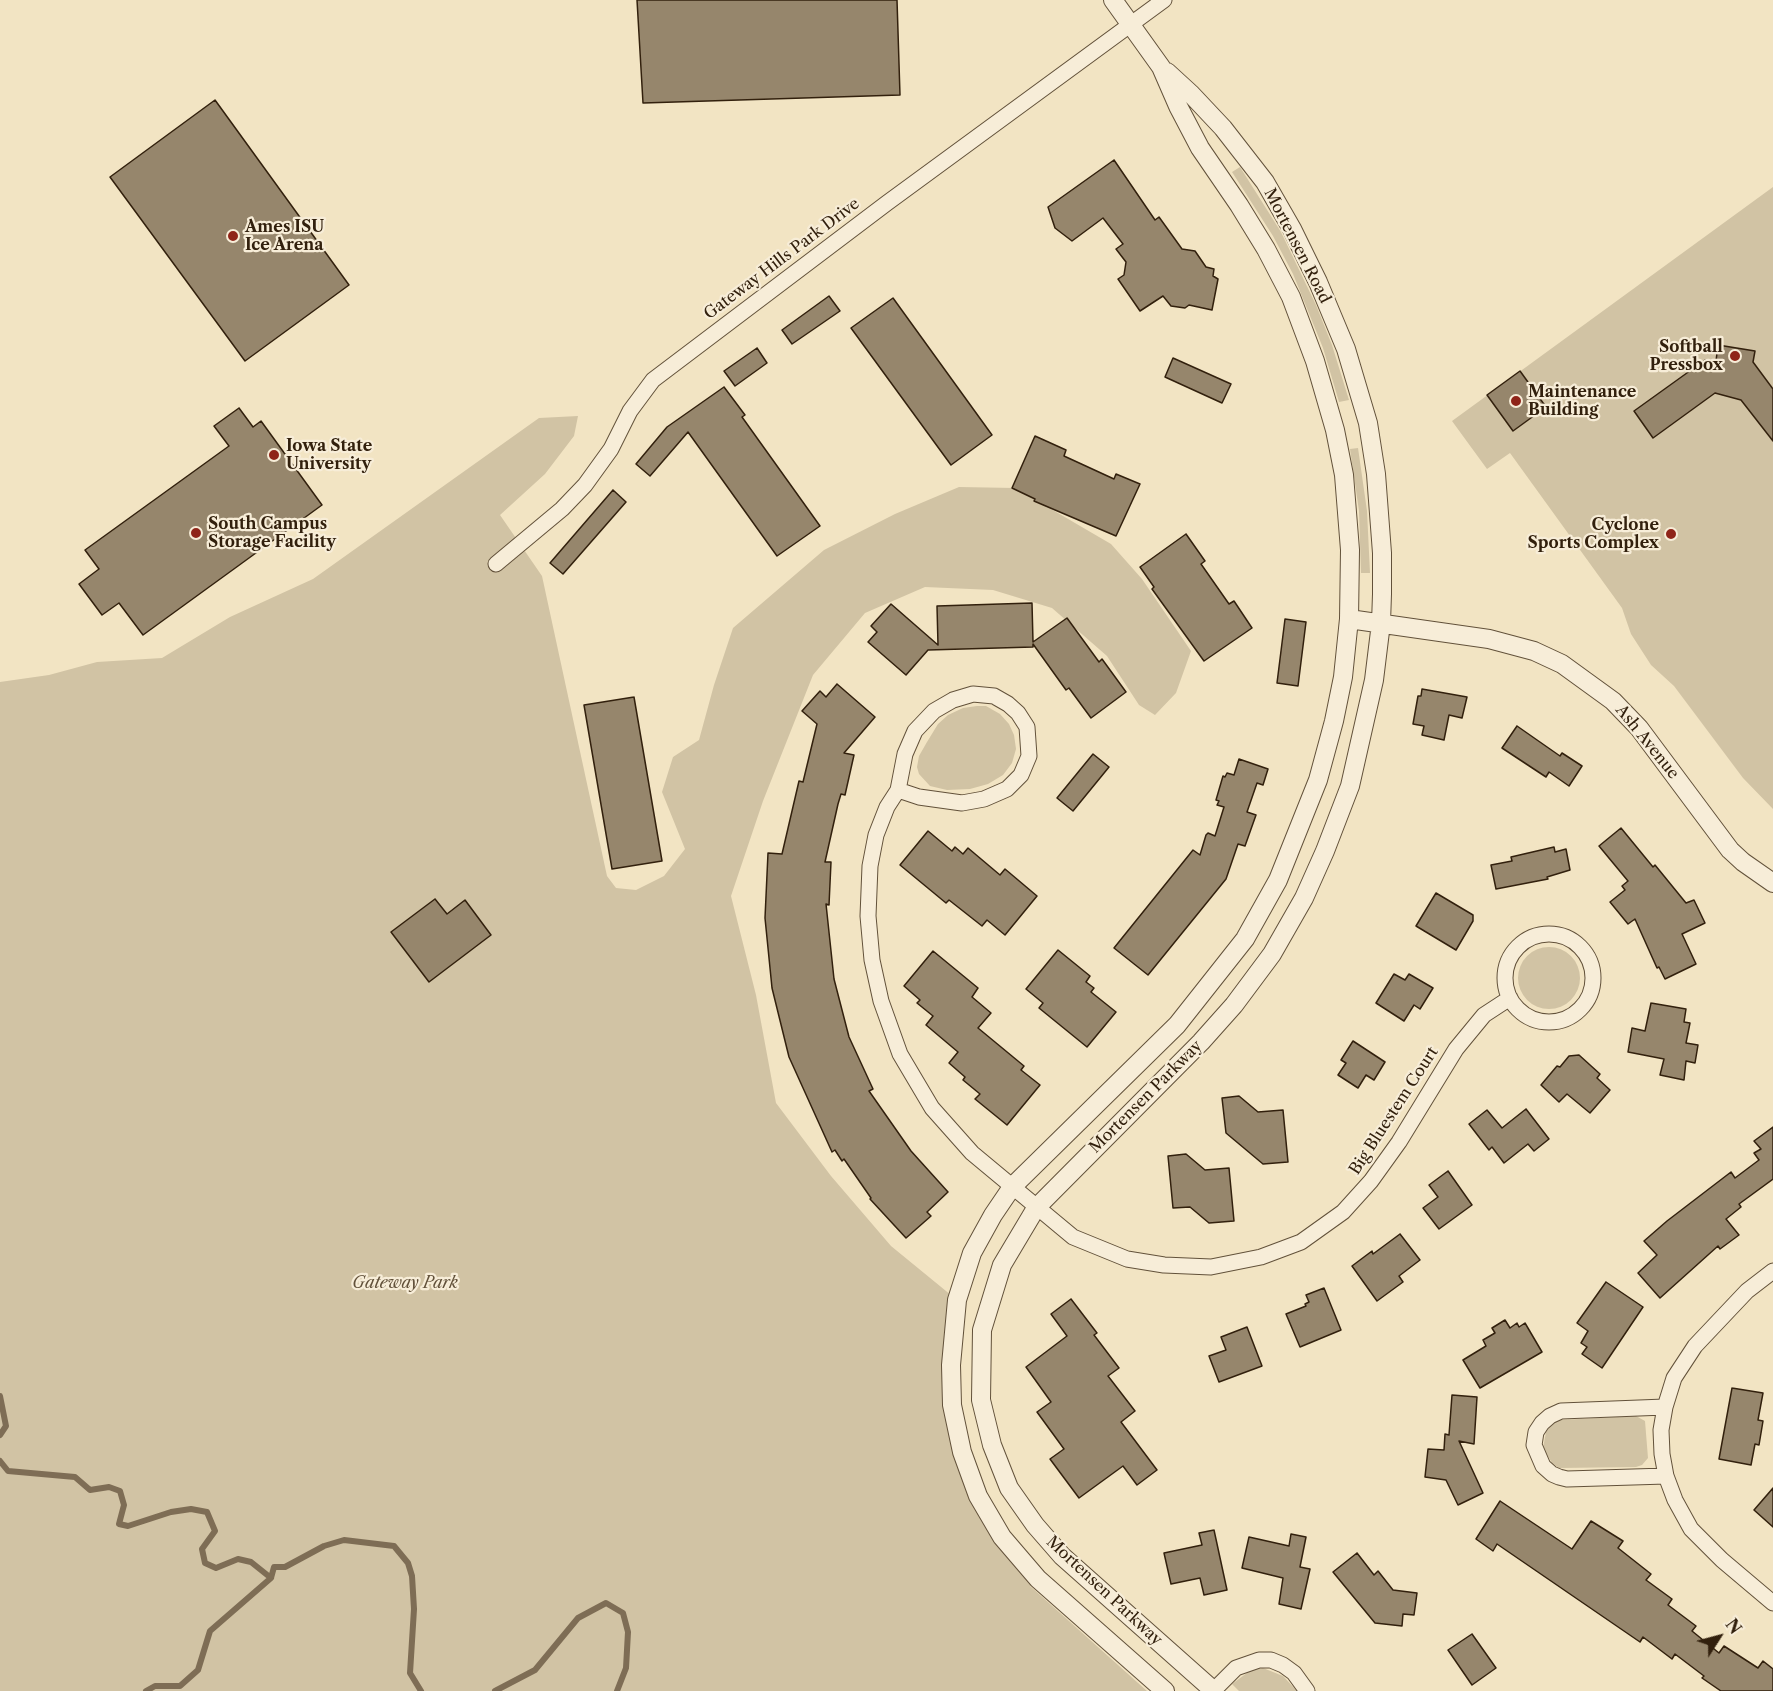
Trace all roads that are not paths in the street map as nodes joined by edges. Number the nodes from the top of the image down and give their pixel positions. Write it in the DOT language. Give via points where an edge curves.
graph roads {
  1 [pos="1113,0"];
  2 [pos="1164,0"];
  3 [pos="1131,24"];
  4 [pos="1161,67"];
  5 [pos="1368,423"];
  6 [pos="1335,430"];
  7 [pos="496,564"];
  8 [pos="1349,619"];
  9 [pos="1381,623"];
  10 [pos="898,789"];
  11 [pos="1773,883"];
  12 [pos="1510,998"];
  13 [pos="1012,1187"];
  14 [pos="1036,1208"];
  15 [pos="1773,1271"];
  16 [pos="1665,1407"];
  17 [pos="1666,1476"];
  18 [pos="1773,1603"];
  19 [pos="1165,1691"];
  20 [pos="1213,1691"];
  21 [pos="1307,1691"];
  1 -- 3 [label="street, Mortensen Road"];
  2 -- 3 [label="street, Gateway Hills Park Drive"];
  3 -- 4 [label="street, Mortensen Road"];
  3 -- 7 [label="street, Gateway Hills Park Drive" via="653,380 585,485"];
  4 -- 5 [label="street, Mortensen Road" via="1223,128 1265,182 1318,282 1346,349"];
  4 -- 6 [label="street, Mortensen Road" via="1200,148 1266,249 1291,297"];
  5 -- 9 [label="street, Mortensen Parkway" via="1382,554"];
  6 -- 8 [label="street, Mortensen Parkway" via="1344,475 1350,550"];
  8 -- 9 [label="street, Ash Avenue"];
  8 -- 13 [label="street, Mortensen Parkway" via="1343,677 1318,780 1278,880 1245,939 1177,1025"];
  9 -- 11 [label="street, Ash Avenue" via="1489,639 1534,651 1562,664 1613,701 1639,728 1731,850"];
  9 -- 14 [label="street, Mortensen Parkway" via="1374,680 1350,786 1304,898 1272,954 1201,1042"];
  10 -- 10 [label="street" via="915,730 934,711 953,700 973,694 993,696 1018,713 1027,727 1029,756 1021,775 1007,789 962,803 919,797"];
  10 -- 13 [label="street, Big Bluestem Court" via="876,834 870,866 869,927 880,1001 900,1054 932,1108 972,1153"];
  12 -- 12 [label="street" via="1505,985 1509,958 1529,938 1556,934 1575,943 1589,958 1592,988 1575,1013 1562,1020 1546,1022 1532,1018"];
  12 -- 14 [label="street, Big Bluestem Court" via="1484,1015 1456,1049 1371,1181 1343,1212 1300,1242 1261,1257 1211,1267 1164,1265 1127,1259 1082,1242"];
  13 -- 14 [label="street, Big Bluestem Court"];
  13 -- 19 [label="street, Mortensen Parkway" via="972,1253 957,1300 952,1404 962,1452 978,1496 1002,1537 1038,1579"];
  14 -- 20 [label="street, Mortensen Parkway" via="1002,1265 982,1330 981,1400 992,1445 1009,1488 1035,1526 1062,1556"];
  15 -- 16 [label="street" via="1747,1291 1695,1346 1674,1378"];
  16 -- 17 [label="street" via="1661,1430"];
  16 -- 17 [label="street" via="1561,1411 1542,1423 1534,1444 1543,1466 1567,1479"];
  17 -- 18 [label="street" via="1691,1529"];
  20 -- 21 [label="street" via="1236,1668 1271,1660 1294,1673"];
}
